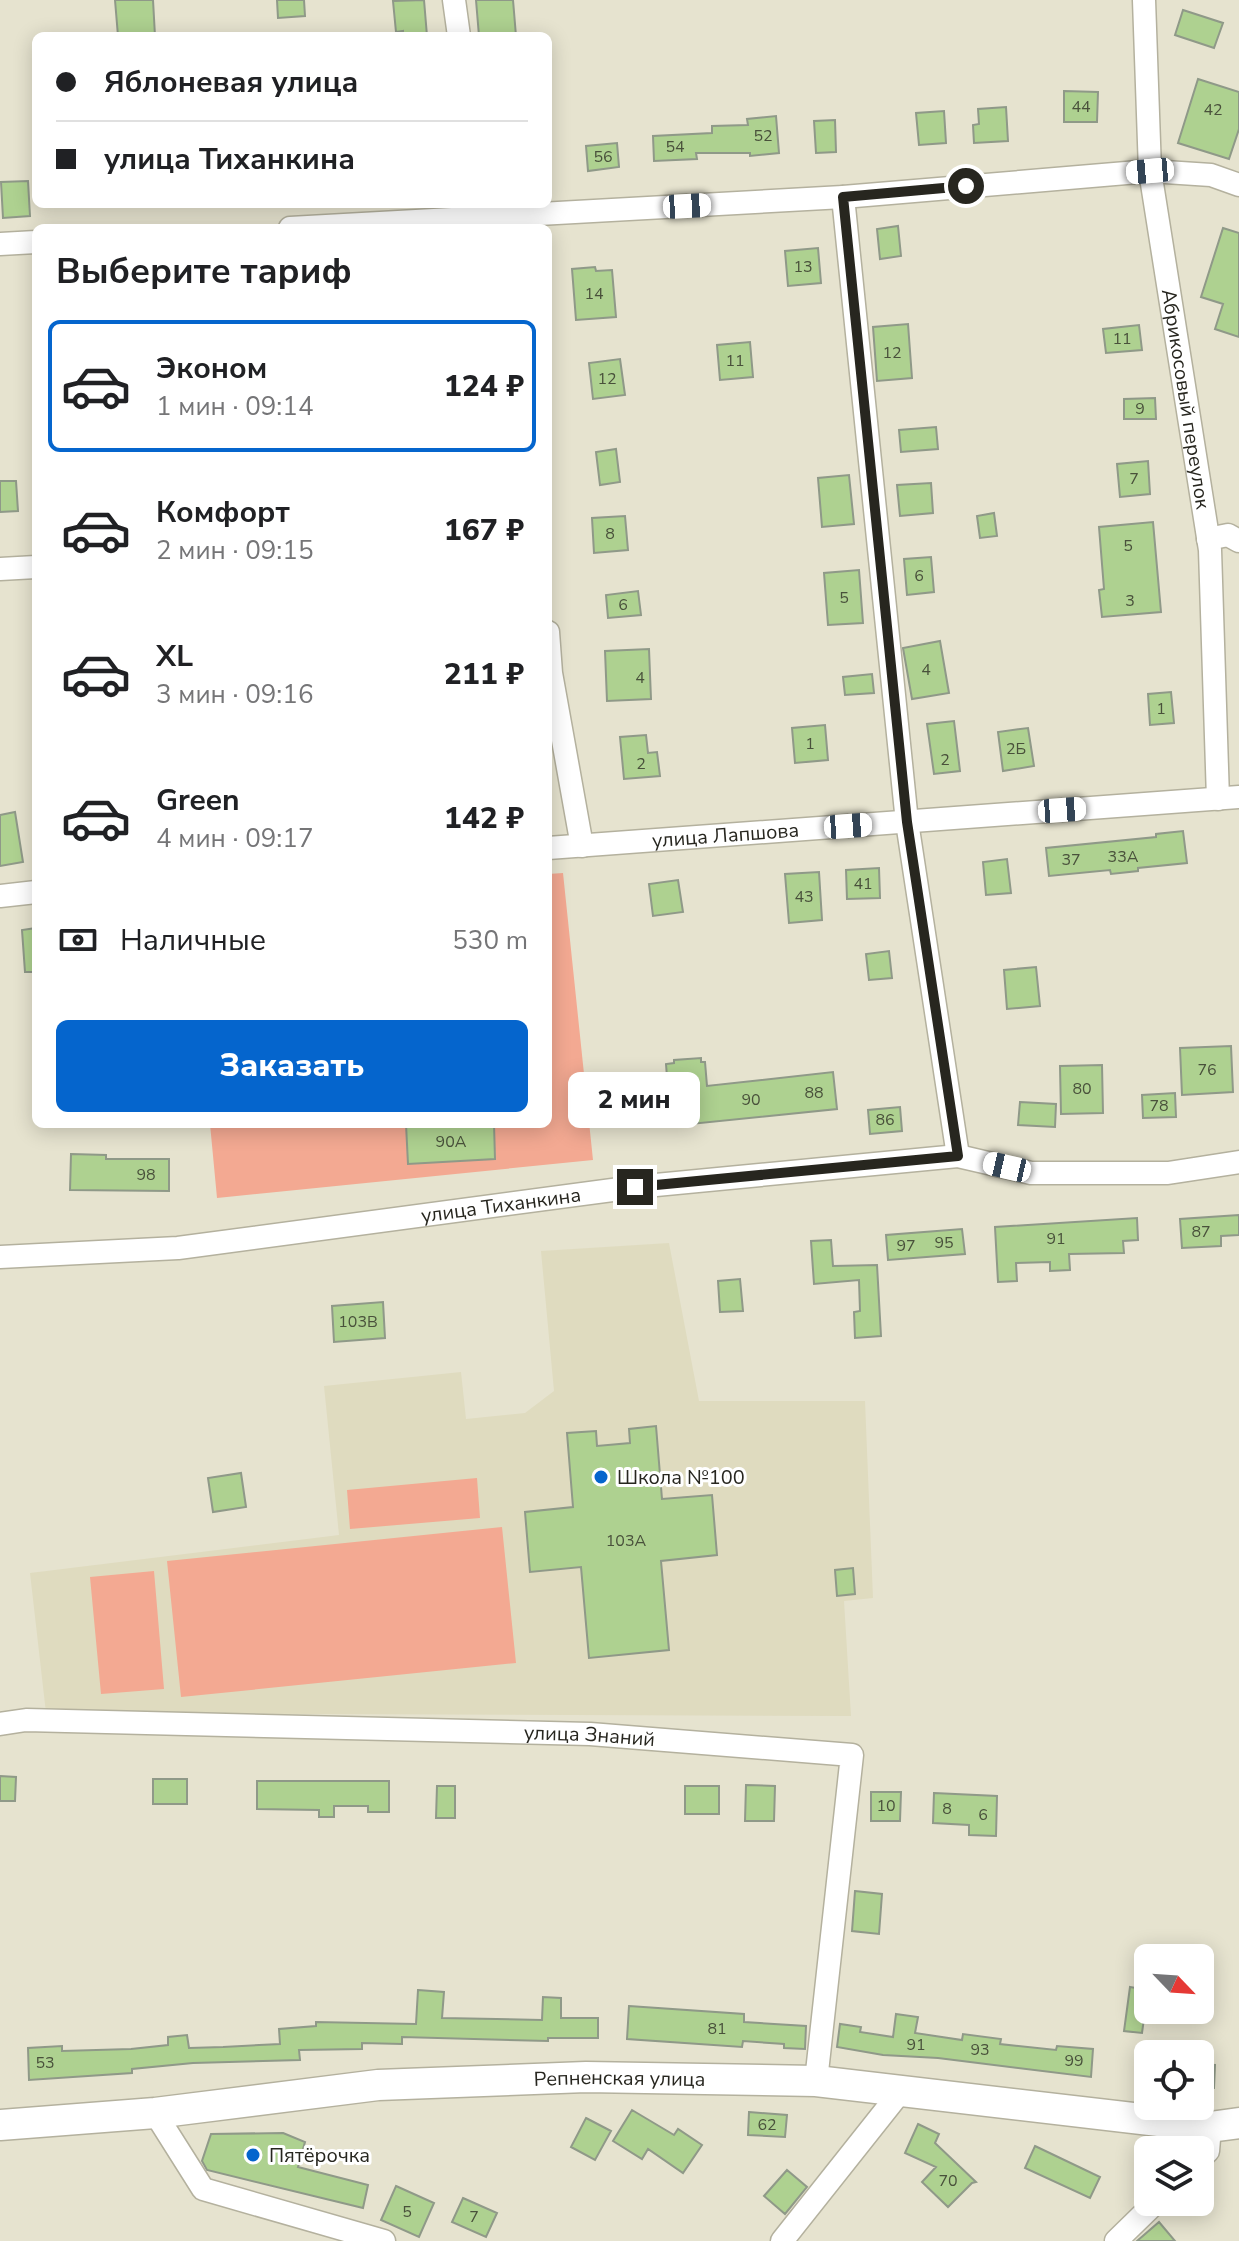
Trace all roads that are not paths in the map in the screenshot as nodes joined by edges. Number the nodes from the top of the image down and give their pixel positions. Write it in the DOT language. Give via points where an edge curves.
graph roads {
  1 [pos="454,0"];
  2 [pos="1144,0"];
  3 [pos="458,32"];
  4 [pos="1150,171"];
  5 [pos="1239,185"];
  6 [pos="843,197"];
  7 [pos="548,208"];
  8 [pos="552,208"];
  9 [pos="468,211"];
  10 [pos="332,224"];
  11 [pos="492,224"];
  12 [pos="32,242"];
  13 [pos="0,244"];
  14 [pos="1208,539"];
  15 [pos="1239,541"];
  16 [pos="32,567"];
  17 [pos="0,569"];
  18 [pos="552,679"];
  19 [pos="1228,798"];
  20 [pos="907,822"];
  21 [pos="582,846"];
  22 [pos="552,848"];
  23 [pos="32,892"];
  24 [pos="0,896"];
  25 [pos="958,1156"];
  26 [pos="1239,1162"];
  27 [pos="0,1257"];
  28 [pos="0,1724"];
  29 [pos="816,2081"];
  30 [pos="901,2091"];
  31 [pos="155,2113"];
  32 [pos="0,2125"];
  33 [pos="1188,2136"];
  34 [pos="1142,2216"];
  35 [pos="384,2241"];
  36 [pos="782,2241"];
  37 [pos="1116,2241"];
  1 -- 3 [label="street"];
  2 -- 4 [label="street, Абрикосовый переулок"];
  4 -- 5 [label="street" via="1211,175"];
  4 -- 6 [label="street"];
  4 -- 14 [label="street, Абрикосовый переулок"];
  6 -- 8 [label="street"];
  6 -- 20 [label="street"];
  7 -- 9 [label="street"];
  9 -- 10 [label="street"];
  9 -- 11 [label="street"];
  12 -- 13 [label="street"];
  14 -- 15 [label="street" via="1228,535"];
  14 -- 19 [label="street, Абрикосовый переулок"];
  16 -- 17 [label="street"];
  18 -- 21 [label="street"];
  19 -- 20 [label="street, улица Лапшова"];
  20 -- 21 [label="street, улица Лапшова"];
  20 -- 25 [label="street"];
  21 -- 22 [label="street, улица Лапшова"];
  23 -- 24 [label="street"];
  25 -- 26 [label="street, улица Тиханкина" via="1031,1173 1168,1173"];
  25 -- 27 [label="street, улица Тиханкина" via="635,1187 178,1248"];
  28 -- 29 [label="street, улица Знаний" via="26,1720 590,1734 852,1755"];
  29 -- 30 [label="street, Репненская улица"];
  29 -- 31 [label="street, Репненская улица" via="586,2077 378,2085"];
  30 -- 33 [label="street, Репненская улица"];
  30 -- 36 [label="street"];
  31 -- 32 [label="street, Репненская улица"];
  31 -- 35 [label="street" via="203,2189"];
  34 -- 37 [label="street"];
}
